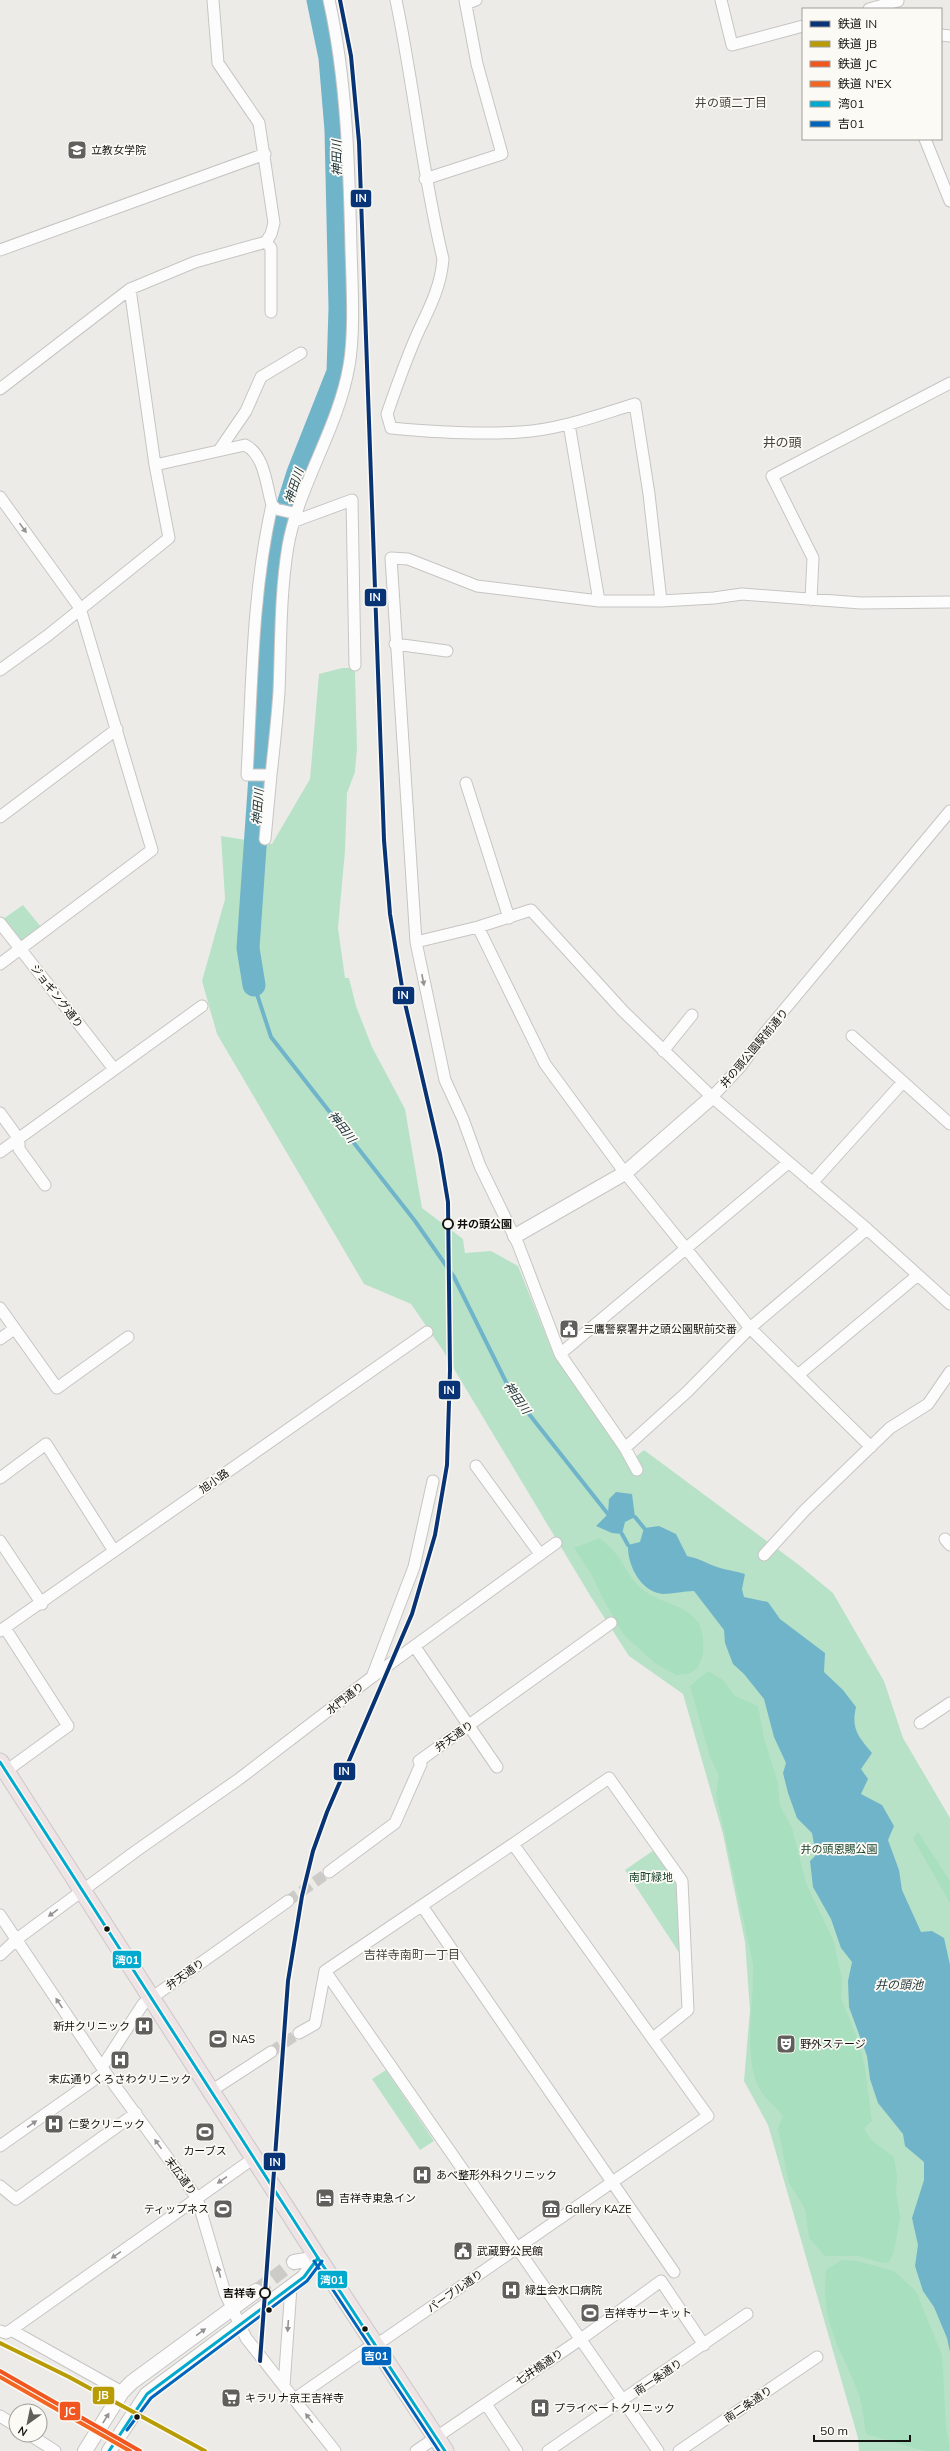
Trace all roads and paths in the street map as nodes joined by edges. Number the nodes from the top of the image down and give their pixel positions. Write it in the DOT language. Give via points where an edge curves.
graph roads {
  1 [pos="213,0"];
  2 [pos="329,0"];
  3 [pos="396,0"];
  4 [pos="721,0"];
  5 [pos="469,1"];
  6 [pos="899,3"];
  7 [pos="874,8"];
  8 [pos="802,26"];
  9 [pos="925,140"];
  10 [pos="265,154"];
  11 [pos="425,179"];
  12 [pos="950,201"];
  13 [pos="266,242"];
  14 [pos="0,250"];
  15 [pos="130,289"];
  16 [pos="271,312"];
  17 [pos="301,353"];
  18 [pos="950,383"];
  19 [pos="0,389"];
  20 [pos="569,424"];
  21 [pos="220,449"];
  22 [pos="155,465"];
  23 [pos="0,497"];
  24 [pos="274,507"];
  25 [pos="296,518"];
  26 [pos="811,600"];
  27 [pos="599,601"];
  28 [pos="660,601"];
  29 [pos="950,602"];
  30 [pos="80,608"];
  31 [pos="395,644"];
  32 [pos="446,651"];
  33 [pos="355,665"];
  34 [pos="0,670"];
  35 [pos="117,729"];
  36 [pos="269,775"];
  37 [pos="466,783"];
  38 [pos="950,811"];
  39 [pos="0,817"];
  40 [pos="265,839"];
  41 [pos="509,918"];
  42 [pos="0,923"];
  43 [pos="478,927"];
  44 [pos="416,942"];
  45 [pos="20,949"];
  46 [pos="0,964"];
  47 [pos="202,1006"];
  48 [pos="692,1015"];
  49 [pos="852,1036"];
  50 [pos="663,1051"];
  51 [pos="114,1070"];
  52 [pos="903,1082"];
  53 [pos="712,1098"];
  54 [pos="0,1113"];
  55 [pos="950,1124"];
  56 [pos="18,1139"];
  57 [pos="0,1152"];
  58 [pos="788,1163"];
  59 [pos="625,1173"];
  60 [pos="812,1182"];
  61 [pos="45,1185"];
  62 [pos="867,1229"];
  63 [pos="515,1236"];
  64 [pos="685,1248"];
  65 [pos="918,1275"];
  66 [pos="950,1304"];
  67 [pos="0,1308"];
  68 [pos="750,1328"];
  69 [pos="14,1329"];
  70 [pos="427,1332"];
  71 [pos="128,1337"];
  72 [pos="0,1339"];
  73 [pos="560,1354"];
  74 [pos="950,1372"];
  75 [pos="798,1375"];
  76 [pos="871,1447"];
  77 [pos="625,1448"];
  78 [pos="476,1466"];
  79 [pos="637,1470"];
  80 [pos="0,1478"];
  81 [pos="433,1481"];
  82 [pos="0,1541"];
  83 [pos="556,1543"];
  84 [pos="114,1551"];
  85 [pos="540,1554"];
  86 [pos="764,1555"];
  87 [pos="42,1604"];
  88 [pos="611,1623"];
  89 [pos="2,1629"];
  90 [pos="415,1647"];
  91 [pos="372,1677"];
  92 [pos="950,1703"];
  93 [pos="920,1723"];
  94 [pos="468,1726"];
  95 [pos="3,1766"];
  96 [pos="497,1768"];
  97 [pos="513,1844"];
  98 [pos="329,1872"];
  99 [pos="84,1890"];
  100 [pos="288,1901"];
  101 [pos="422,1906"];
  102 [pos="0,1915"];
  103 [pos="17,1939"];
  104 [pos="0,1955"];
  105 [pos="325,1971"];
  106 [pos="151,1998"];
  107 [pos="299,2033"];
  108 [pos="653,2038"];
  109 [pos="271,2052"];
  110 [pos="104,2069"];
  111 [pos="211,2091"];
  112 [pos="136,2113"];
  113 [pos="0,2146"];
  114 [pos="254,2158"];
  115 [pos="612,2182"];
  116 [pos="0,2186"];
  117 [pos="197,2198"];
  118 [pos="517,2248"];
  119 [pos="318,2258"];
  120 [pos="294,2262"];
  121 [pos="674,2272"];
  122 [pos="291,2287"];
  123 [pos="256,2291"];
  124 [pos="231,2309"];
  125 [pos="747,2314"];
  126 [pos="239,2326"];
  127 [pos="12,2330"];
  128 [pos="0,2331"];
  129 [pos="581,2339"];
  130 [pos="376,2344"];
  131 [pos="704,2345"];
  132 [pos="817,2357"];
  133 [pos="284,2386"];
  134 [pos="122,2392"];
  135 [pos="300,2395"];
  136 [pos="623,2400"];
  137 [pos="486,2404"];
  138 [pos="436,2437"];
  139 [pos="42,2443"];
  140 [pos="334,2450"];
  141 [pos="55,2451"];
  142 [pos="85,2451"];
  143 [pos="109,2451"];
  144 [pos="416,2451"];
  145 [pos="445,2451"];
  146 [pos="517,2451"];
  147 [pos="548,2451"];
  148 [pos="658,2451"];
  149 [pos="679,2451"];
  1 -- 10 [label="street" via="218,62 259,122"];
  2 -- 25 [label="street" via="344,88 349,172 352,298 349,366"];
  3 -- 11 [label="street"];
  4 -- 8 [label="street" via="732,45"];
  5 -- 11 [label="street" via="477,64 502,154"];
  6 -- 7 [label="street"];
  9 -- 12 [label="street"];
  10 -- 13 [label="street" via="274,223"];
  10 -- 14 [label="street"];
  11 -- 20 [label="street" via="443,259 442,272 430,310 420,328 387,414 391,428 520,432"];
  13 -- 15 [label="street" via="195,262"];
  13 -- 16 [label="street" via="271,248"];
  15 -- 19 [label="street"];
  15 -- 22 [label="street"];
  17 -- 21 [label="street" via="261,377 246,411"];
  18 -- 26 [label="street" via="772,476 813,558"];
  20 -- 27 [label="street"];
  20 -- 28 [label="street" via="635,404 649,494"];
  21 -- 22 [label="street"];
  21 -- 24 [label="street" via="245,445 255,450"];
  22 -- 30 [label="street" via="169,538"];
  23 -- 30 [label="street, one-way"];
  24 -- 25 [label="street"];
  24 -- 36 [label="street" via="263,547 251,688 247,775"];
  25 -- 33 [label="street" via="352,500"];
  25 -- 36 [label="street" via="288,546 278,693"];
  26 -- 28 [label="street" via="742,594"];
  26 -- 29 [label="street" via="861,603"];
  27 -- 28 [label="street"];
  27 -- 31 [label="street" via="477,586 408,559 391,558"];
  30 -- 34 [label="street"];
  30 -- 35 [label="street"];
  31 -- 32 [label="street"];
  31 -- 44 [label="street"];
  35 -- 39 [label="street"];
  35 -- 45 [label="street" via="152,850"];
  36 -- 40 [label="street"];
  37 -- 41 [label="street"];
  38 -- 53 [label="street, 井の頭公園駅前通り"];
  41 -- 43 [label="street"];
  41 -- 50 [label="street" via="531,910"];
  42 -- 45 [label="street, ジョギング通り"];
  43 -- 44 [label="street"];
  43 -- 59 [label="street" via="544,1064"];
  44 -- 63 [label="street, one-way" via="446,1080 480,1166"];
  45 -- 46 [label="street"];
  45 -- 51 [label="street, ジョギング通り"];
  47 -- 51 [label="street"];
  48 -- 50 [label="street"];
  49 -- 52 [label="street"];
  50 -- 53 [label="street"];
  51 -- 56 [label="street"];
  52 -- 55 [label="street"];
  52 -- 60 [label="street"];
  53 -- 58 [label="street"];
  53 -- 59 [label="street, 井の頭公園駅前通り"];
  54 -- 56 [label="street"];
  56 -- 57 [label="street"];
  56 -- 61 [label="street" via="19,1149"];
  58 -- 60 [label="street"];
  58 -- 64 [label="street"];
  59 -- 63 [label="street, 井の頭公園駅前通り"];
  59 -- 64 [label="street"];
  60 -- 62 [label="street"];
  62 -- 65 [label="street"];
  62 -- 68 [label="street"];
  63 -- 73 [label="street"];
  64 -- 68 [label="street"];
  64 -- 73 [label="street"];
  65 -- 66 [label="street"];
  65 -- 75 [label="street"];
  67 -- 69 [label="street"];
  68 -- 75 [label="street"];
  68 -- 77 [label="street" via="687,1392"];
  69 -- 71 [label="street" via="57,1388"];
  69 -- 72 [label="street"];
  70 -- 84 [label="street, 旭小路"];
  73 -- 77 [label="street"];
  74 -- 76 [label="street" via="928,1404 890,1428"];
  75 -- 76 [label="street"];
  76 -- 86 [label="street" via="805,1510"];
  77 -- 79 [label="street"];
  78 -- 85 [label="street"];
  80 -- 84 [label="street" via="46,1444"];
  81 -- 91 [label="street" via="414,1566"];
  82 -- 87 [label="street"];
  83 -- 85 [label="street, 水門通り"];
  84 -- 87 [label="street, 旭小路"];
  85 -- 90 [label="street, 水門通り"];
  87 -- 89 [label="street, 旭小路"];
  88 -- 94 [label="street, 弁天通り"];
  89 -- 95 [label="street" via="68,1726"];
  90 -- 91 [label="street, 水門通り"];
  90 -- 94 [label="street"];
  91 -- 99 [label="street, 水門通り" via="239,1779"];
  92 -- 93 [label="street"];
  94 -- 96 [label="street"];
  94 -- 98 [label="street, 弁天通り" via="419,1761 421,1764 395,1823"];
  95 -- 99 [label="main road"];
  97 -- 101 [label="street"];
  97 -- 108 [label="street"];
  97 -- 108 [label="street" via="610,1778 682,1881 688,2010"];
  99 -- 103 [label="street, 水門通り, one-way"];
  99 -- 106 [label="main road"];
  100 -- 106 [label="street, 弁天通り"];
  101 -- 105 [label="street"];
  101 -- 115 [label="street"];
  102 -- 103 [label="street, 末広通り"];
  103 -- 104 [label="street, 水門通り"];
  110 -- 103 [label="street, 末広通り, one-way"];
  105 -- 107 [label="street" via="315,2024"];
  105 -- 118 [label="street"];
  106 -- 110 [label="street, 弁天通り" via="143,2004"];
  106 -- 111 [label="main road"];
  108 -- 115 [label="street, パープル通り" via="708,2116"];
  109 -- 111 [label="street"];
  110 -- 112 [label="street, 末広通り"];
  113 -- 110 [label="street, 弁天通り, one-way"];
  111 -- 114 [label="main road"];
  112 -- 116 [label="street" via="16,2199"];
  117 -- 112 [label="street, 末広通り, one-way"];
  114 -- 117 [label="street, one-way"];
  114 -- 119 [label="main road"];
  115 -- 118 [label="street, パープル通り"];
  115 -- 121 [label="street"];
  124 -- 117 [label="street, 末広通り, one-way"];
  117 -- 127 [label="street, one-way"];
  118 -- 129 [label="street"];
  118 -- 130 [label="street, パープル通り"];
  119 -- 120 [label="street"];
  119 -- 122 [label="street" via="304,2277"];
  119 -- 130 [label="main road"];
  122 -- 126 [label="street"];
  122 -- 133 [label="street, one-way"];
  123 -- 124 [label="street"];
  124 -- 126 [label="street, 末広通り"];
  134 -- 124 [label="street, one-way"];
  125 -- 131 [label="street, 南一条通り"];
  126 -- 133 [label="street, 末広通り"];
  126 -- 143 [label="street" via="147,2394"];
  127 -- 128 [label="street" via="6,2334"];
  127 -- 134 [label="street"];
  129 -- 131 [label="street, 七井橋通り" via="661,2281"];
  129 -- 136 [label="street"];
  129 -- 137 [label="street, 七井橋通り"];
  130 -- 135 [label="street, パープル通り"];
  130 -- 138 [label="main road"];
  131 -- 136 [label="street, 南一条通り"];
  132 -- 149 [label="street, 南二条通り"];
  140 -- 133 [label="street, 末広通り, one-way"];
  142 -- 134 [label="street, one-way"];
  136 -- 147 [label="street, 南一条通り"];
  136 -- 148 [label="street"];
  137 -- 138 [label="street, 七井橋通り"];
  137 -- 146 [label="street"];
  138 -- 144 [label="street, 七井橋通り"];
  138 -- 145 [label="main road"];
  139 -- 141 [label="street"];
}
